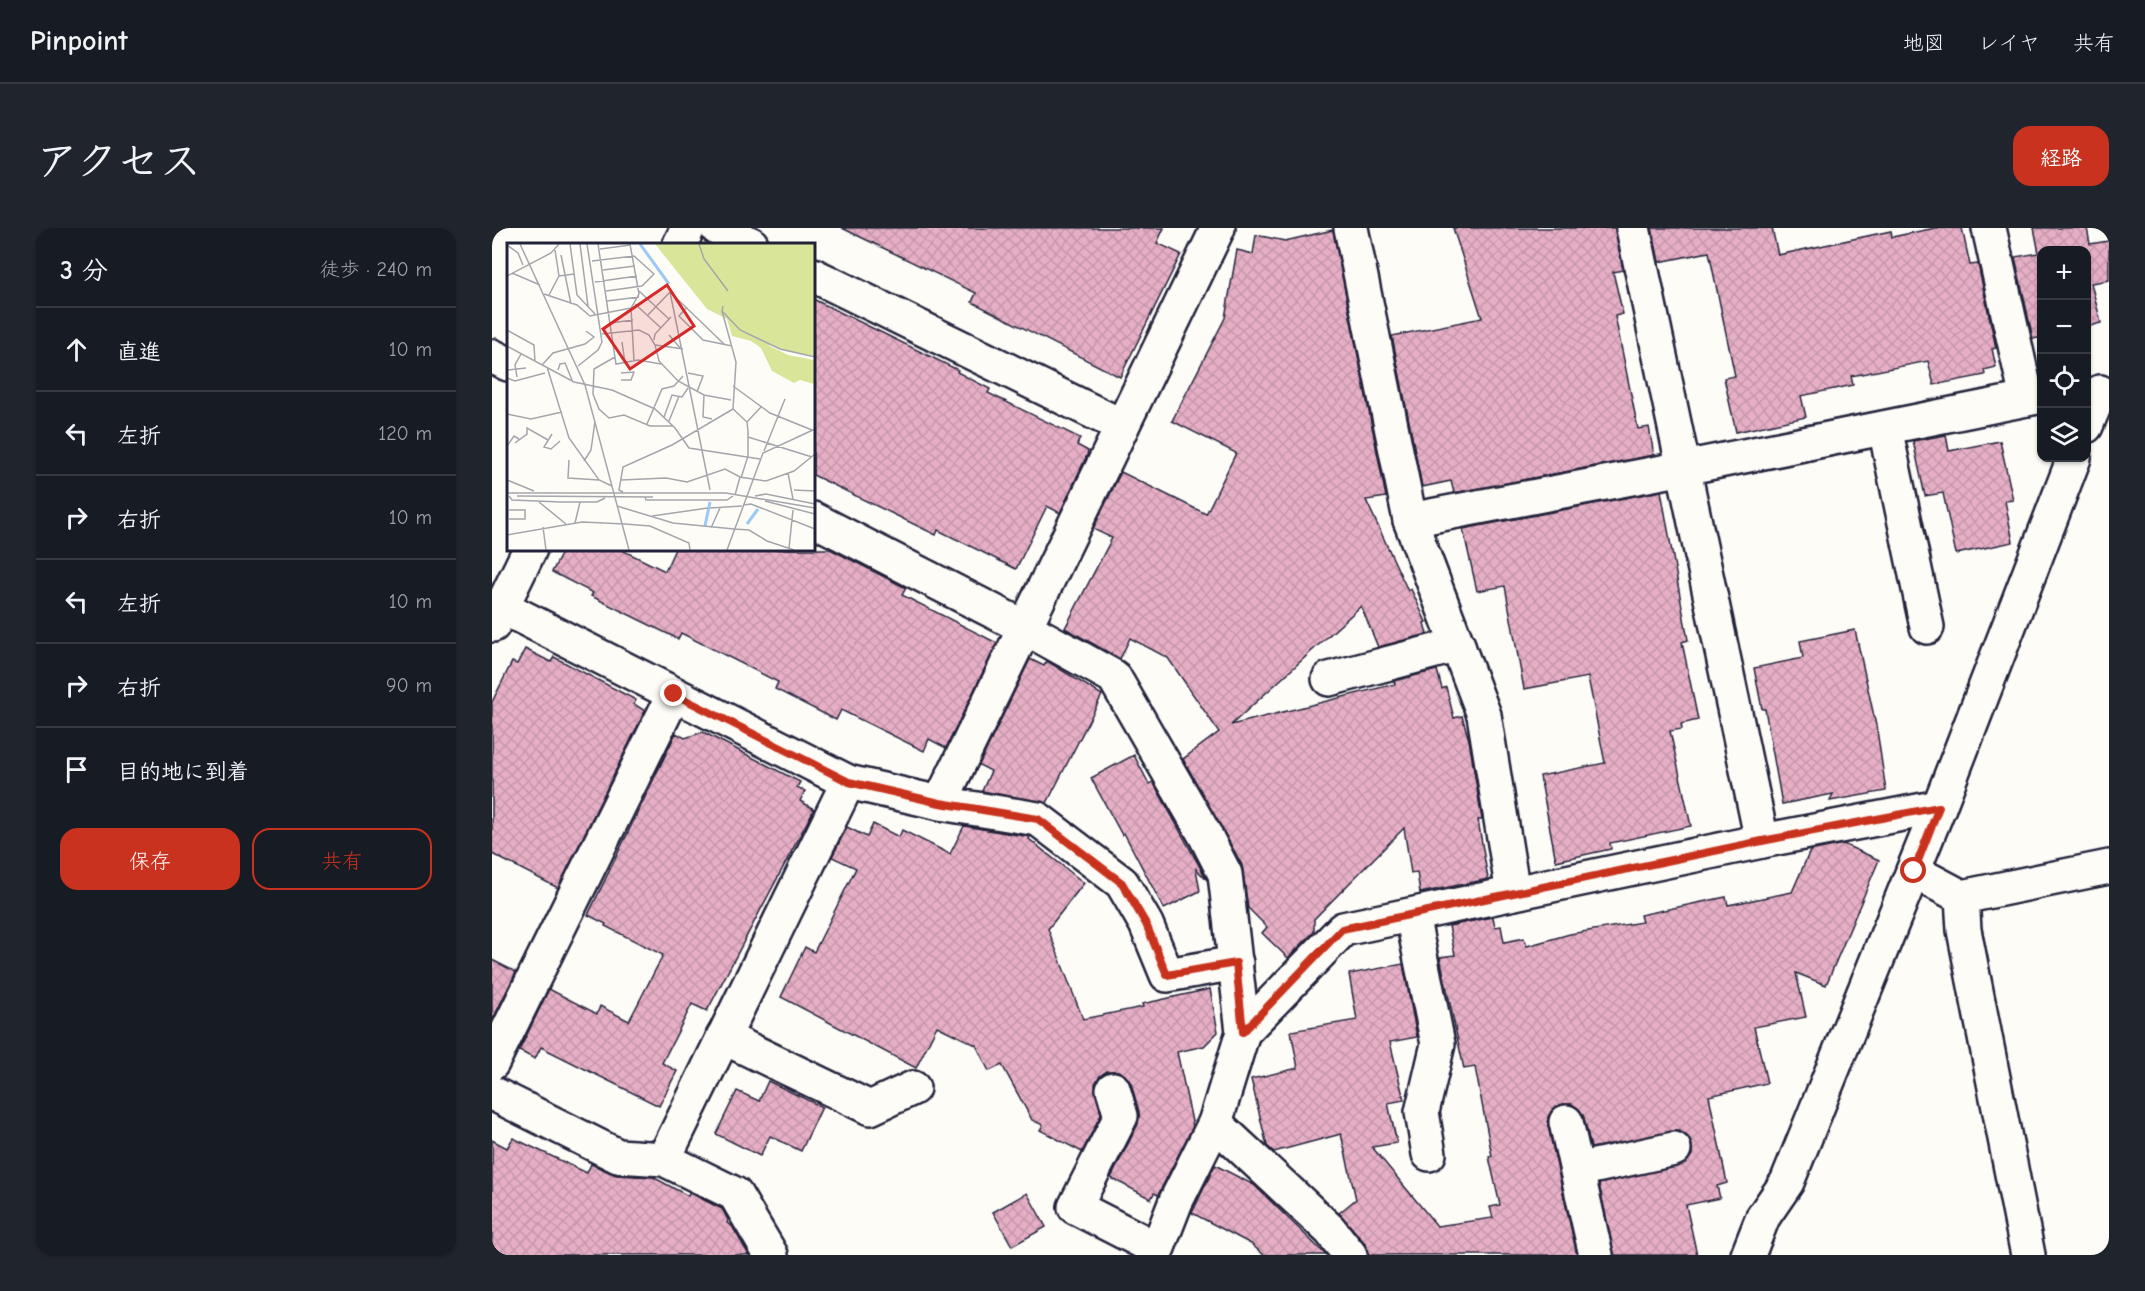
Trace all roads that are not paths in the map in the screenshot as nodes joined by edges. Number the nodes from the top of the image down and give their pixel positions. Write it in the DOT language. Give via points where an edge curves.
graph roads {
  1 [pos="688,228"];
  2 [pos="717,228"];
  3 [pos="1218,228"];
  4 [pos="1351,228"];
  5 [pos="1633,228"];
  6 [pos="1989,228"];
  7 [pos="680,243"];
  8 [pos="749,243"];
  9 [pos="814,275"];
  10 [pos="492,356"];
  11 [pos="507,364"];
  12 [pos="2098,392"];
  13 [pos="2034,397"];
  14 [pos="2091,412"];
  15 [pos="1122,426"];
  16 [pos="1885,428"];
  17 [pos="2072,462"];
  18 [pos="1684,468"];
  19 [pos="814,520"];
  20 [pos="1410,520"];
  21 [pos="530,550"];
  22 [pos="497,617"];
  23 [pos="1024,627"];
  24 [pos="1927,627"];
  25 [pos="1458,645"];
  26 [pos="1329,679"];
  27 [pos="674,694"];
  28 [pos="849,782"];
  29 [pos="940,803"];
  30 [pos="1939,807"];
  31 [pos="1762,841"];
  32 [pos="2109,867"];
  33 [pos="1914,871"];
  34 [pos="1513,893"];
  35 [pos="1962,897"];
  36 [pos="1412,915"];
  37 [pos="1236,963"];
  38 [pos="1243,1032"];
  39 [pos="723,1037"];
  40 [pos="492,1086"];
  41 [pos="913,1088"];
  42 [pos="1113,1089"];
  43 [pos="1566,1122"];
  44 [pos="1215,1124"];
  45 [pos="1674,1149"];
  46 [pos="1429,1154"];
  47 [pos="664,1159"];
  48 [pos="1577,1170"];
  49 [pos="1156,1252"];
  50 [pos="771,1255"];
  51 [pos="1350,1255"];
  52 [pos="1596,1255"];
  53 [pos="1748,1255"];
  54 [pos="2028,1255"];
  1 -- 7 [label="street"];
  2 -- 8 [label="street"];
  3 -- 15 [label="street"];
  4 -- 20 [label="street"];
  5 -- 18 [label="street"];
  6 -- 13 [label="street"];
  9 -- 15 [label="street"];
  10 -- 11 [label="street"];
  12 -- 14 [label="street"];
  13 -- 16 [label="street"];
  15 -- 23 [label="street"];
  16 -- 18 [label="street"];
  16 -- 24 [label="street"];
  17 -- 30 [label="street"];
  18 -- 20 [label="street"];
  18 -- 31 [label="street"];
  19 -- 23 [label="street"];
  20 -- 25 [label="street"];
  21 -- 22 [label="street"];
  22 -- 27 [label="street"];
  23 -- 29 [label="street"];
  23 -- 37 [label="street" via="1114,677 1225,874"];
  25 -- 26 [label="street"];
  25 -- 34 [label="street" via="1484,715"];
  27 -- 28 [label="street"];
  27 -- 40 [label="street"];
  28 -- 29 [label="street"];
  28 -- 39 [label="street"];
  29 -- 37 [label="street" via="1038,819 1122,883 1146,924 1167,975"];
  30 -- 31 [label="street"];
  30 -- 33 [label="street"];
  31 -- 34 [label="street"];
  32 -- 35 [label="street"];
  33 -- 35 [label="street"];
  33 -- 53 [label="street" via="1787,1182 1763,1217"];
  34 -- 36 [label="street"];
  35 -- 54 [label="street" via="1964,930"];
  36 -- 38 [label="street" via="1342,929"];
  36 -- 46 [label="street" via="1438,1044 1422,1112"];
  37 -- 38 [label="street"];
  38 -- 44 [label="street"];
  39 -- 41 [label="street" via="870,1108"];
  39 -- 47 [label="street"];
  40 -- 47 [label="street" via="618,1156"];
  42 -- 49 [label="street" via="1120,1116 1075,1207"];
  43 -- 48 [label="street"];
  44 -- 49 [label="street" via="1176,1201"];
  44 -- 51 [label="street" via="1330,1230"];
  45 -- 48 [label="street"];
  47 -- 50 [label="street" via="735,1194"];
  48 -- 52 [label="street"];
}
